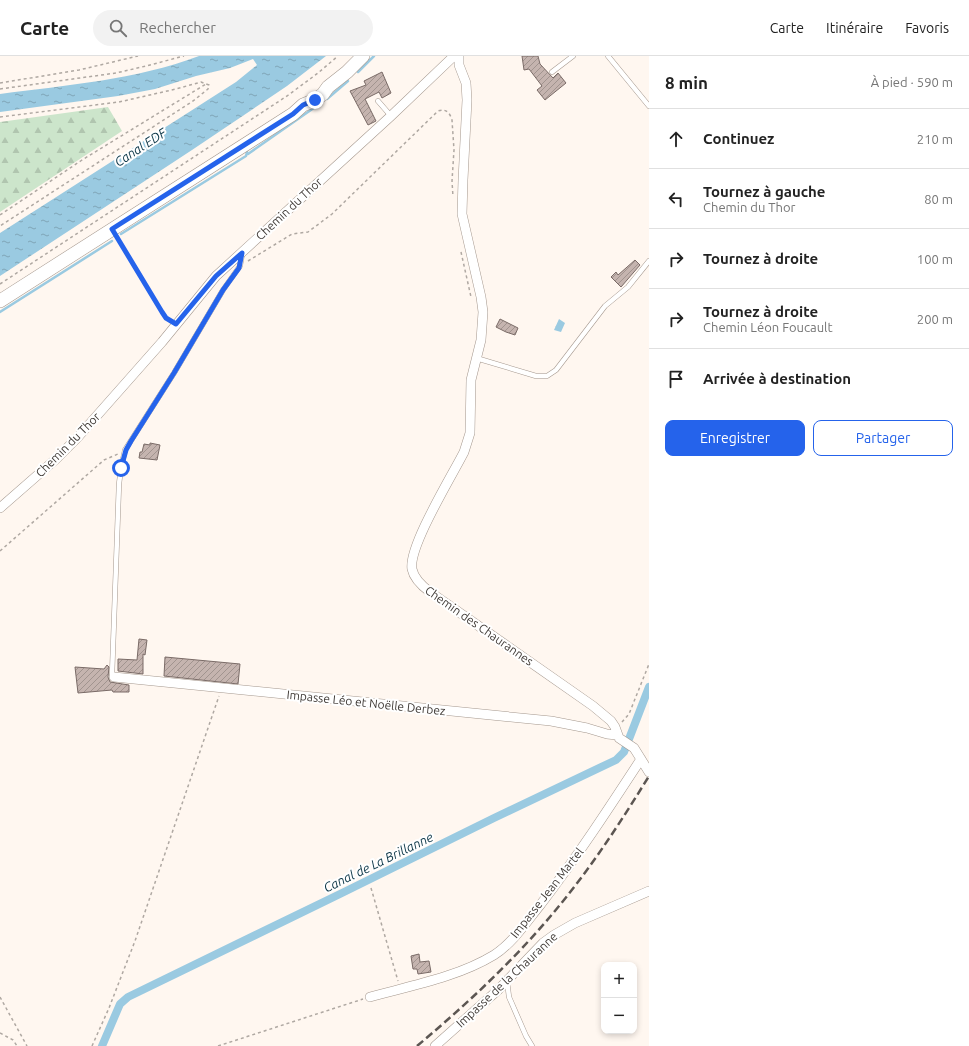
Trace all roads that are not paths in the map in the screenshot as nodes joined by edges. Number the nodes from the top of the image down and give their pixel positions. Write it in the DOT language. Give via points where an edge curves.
graph roads {
  1 [pos="363,56"];
  2 [pos="454,56"];
  3 [pos="459,56"];
  4 [pos="573,56"];
  5 [pos="608,56"];
  6 [pos="552,72"];
  7 [pos="378,101"];
  8 [pos="649,106"];
  9 [pos="391,116"];
  10 [pos="242,253"];
  11 [pos="649,261"];
  12 [pos="0,301"];
  13 [pos="476,358"];
  14 [pos="0,508"];
  15 [pos="114,677"];
  16 [pos="616,730"];
  17 [pos="641,759"];
  18 [pos="649,772"];
  19 [pos="649,891"];
  20 [pos="507,981"];
  21 [pos="370,997"];
  22 [pos="436,1046"];
  23 [pos="532,1046"];
  1 -- 12 [label="main road" via="320,97 303,105 293,114"];
  2 -- 9 [label="street, Chemin du Thor"];
  3 -- 13 [label="street, Chemin des Chaurannes" via="459,65 466,83 467,100 462,214 483,312 481,340"];
  4 -- 6 [label="lane"];
  5 -- 8 [label="lane"];
  7 -- 9 [label="lane"];
  9 -- 10 [label="street, Chemin du Thor"];
  10 -- 14 [label="street, Chemin du Thor" via="216,276 78,438"];
  10 -- 15 [label="lane" via="240,264 126,450 119,484 112,675"];
  11 -- 13 [label="lane" via="628,287 605,306 561,364 550,374 536,376"];
  13 -- 16 [label="street, Chemin des Chaurannes" via="471,380 469,440 416,546 412,562 414,574 430,592 593,706 611,721"];
  15 -- 16 [label="street, Impasse Léo et Noëlle Derbez" via="543,720"];
  16 -- 17 [label="street, Chemin des Chaurannes"];
  17 -- 18 [label="street, Chemin des Chaurannes"];
  17 -- 21 [label="street, Impasse Jean Martel" via="579,854 506,946 473,965"];
  19 -- 20 [label="street, Impasse de la Chauranne" via="554,935"];
  20 -- 22 [label="street, Impasse de la Chauranne"];
  20 -- 23 [label="lane" via="510,997"];
}
